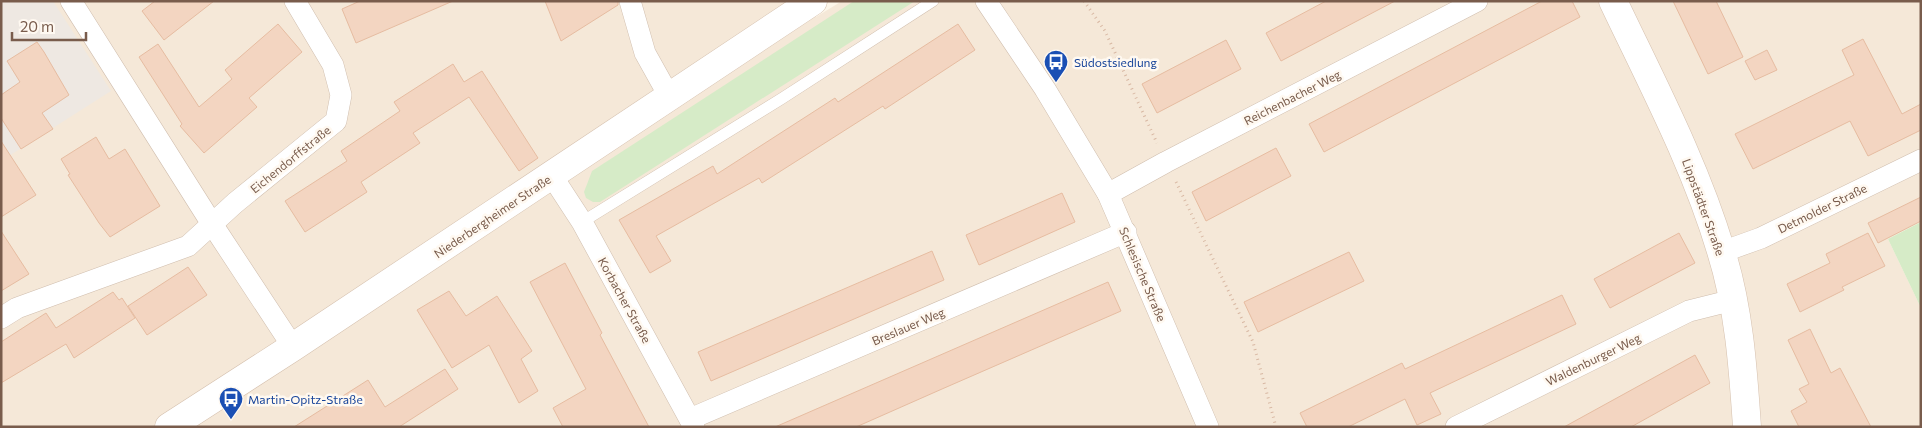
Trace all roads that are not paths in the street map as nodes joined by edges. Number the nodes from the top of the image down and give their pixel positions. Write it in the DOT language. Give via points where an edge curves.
graph roads {
  1 [pos="71,1"];
  2 [pos="295,1"];
  3 [pos="630,1"];
  4 [pos="813,1"];
  5 [pos="933,1"];
  6 [pos="986,1"];
  7 [pos="1477,1"];
  8 [pos="1613,1"];
  9 [pos="670,96"];
  10 [pos="1921,160"];
  11 [pos="552,176"];
  12 [pos="1108,194"];
  13 [pos="582,222"];
  14 [pos="212,224"];
  15 [pos="1126,232"];
  16 [pos="1722,252"];
  17 [pos="1733,300"];
  18 [pos="1,318"];
  19 [pos="293,347"];
  20 [pos="692,423"];
  21 [pos="169,427"];
  22 [pos="1208,427"];
  23 [pos="1456,427"];
  24 [pos="1747,427"];
  1 -- 14 [label="street"];
  2 -- 14 [label="street, Eichendorffstraße" via="333,65 341,95 336,121"];
  3 -- 9 [label="street" via="645,53"];
  4 -- 9 [label="main road, Niederbergheimer Straße"];
  5 -- 13 [label="lane"];
  6 -- 12 [label="street, Schlesische Straße"];
  7 -- 12 [label="street, Reichenbacher Weg"];
  8 -- 16 [label="main road, Lippstädter Straße" via="1701,190"];
  9 -- 11 [label="main road, Niederbergheimer Straße"];
  10 -- 16 [label="street, Detmolder Straße" via="1761,238"];
  11 -- 13 [label="street, Korbacher Straße"];
  11 -- 19 [label="main road, Niederbergheimer Straße"];
  12 -- 15 [label="street, Schlesische Straße"];
  13 -- 20 [label="street, Korbacher Straße"];
  14 -- 18 [label="street" via="188,246 17,308"];
  14 -- 19 [label="street"];
  15 -- 20 [label="street, Breslauer Weg"];
  15 -- 22 [label="street, Schlesische Straße"];
  16 -- 17 [label="main road, Lippstädter Straße"];
  17 -- 23 [label="street, Waldenburger Weg" via="1689,311"];
  17 -- 24 [label="main road, Lippstädter Straße"];
  19 -- 21 [label="main road, Niederbergheimer Straße"];
}
